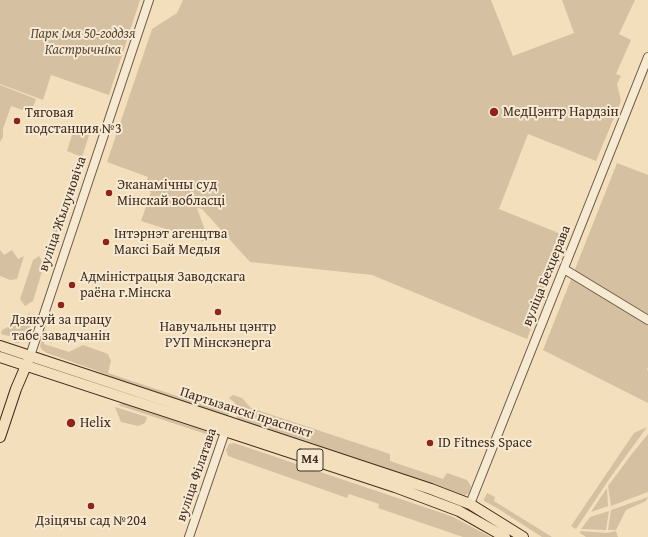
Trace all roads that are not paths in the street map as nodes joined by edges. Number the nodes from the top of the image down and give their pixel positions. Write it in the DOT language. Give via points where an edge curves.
graph roads {
  1 [pos="149,0"];
  2 [pos="648,57"];
  3 [pos="564,269"];
  4 [pos="648,320"];
  5 [pos="0,346"];
  6 [pos="30,356"];
  7 [pos="0,357"];
  8 [pos="26,366"];
  9 [pos="229,422"];
  10 [pos="225,432"];
  11 [pos="0,437"];
  12 [pos="470,504"];
  13 [pos="459,511"];
  14 [pos="189,537"];
  15 [pos="505,537"];
  16 [pos="523,537"];
  1 -- 6 [label="street, вуліца Жылуновіча"];
  2 -- 3 [label="street, вуліца Бехцерава"];
  3 -- 4 [label="street"];
  3 -- 12 [label="street, вуліца Бехцерава"];
  5 -- 6 [label="main road, Партызанскі праспект / М4"];
  6 -- 8 [label="main road, вуліца Жылуновіча"];
  6 -- 9 [label="main road, Партызанскі праспект / М4"];
  7 -- 8 [label="main road, Партызанскі праспект / М4"];
  8 -- 10 [label="main road, Партызанскі праспект / М4"];
  8 -- 11 [label="main road, вуліца Жылуновіча"];
  9 -- 10 [label="street, вуліца Філатава"];
  9 -- 12 [label="main road, Партызанскі праспект / М4"];
  10 -- 13 [label="main road, Партызанскі праспект / М4" via="395,487"];
  10 -- 14 [label="street, вуліца Філатава"];
  12 -- 13 [label="main road" via="465,510"];
  12 -- 16 [label="main road, Партызанскі праспект / М4"];
  13 -- 15 [label="main road, Партызанскі праспект / М4"];
}
